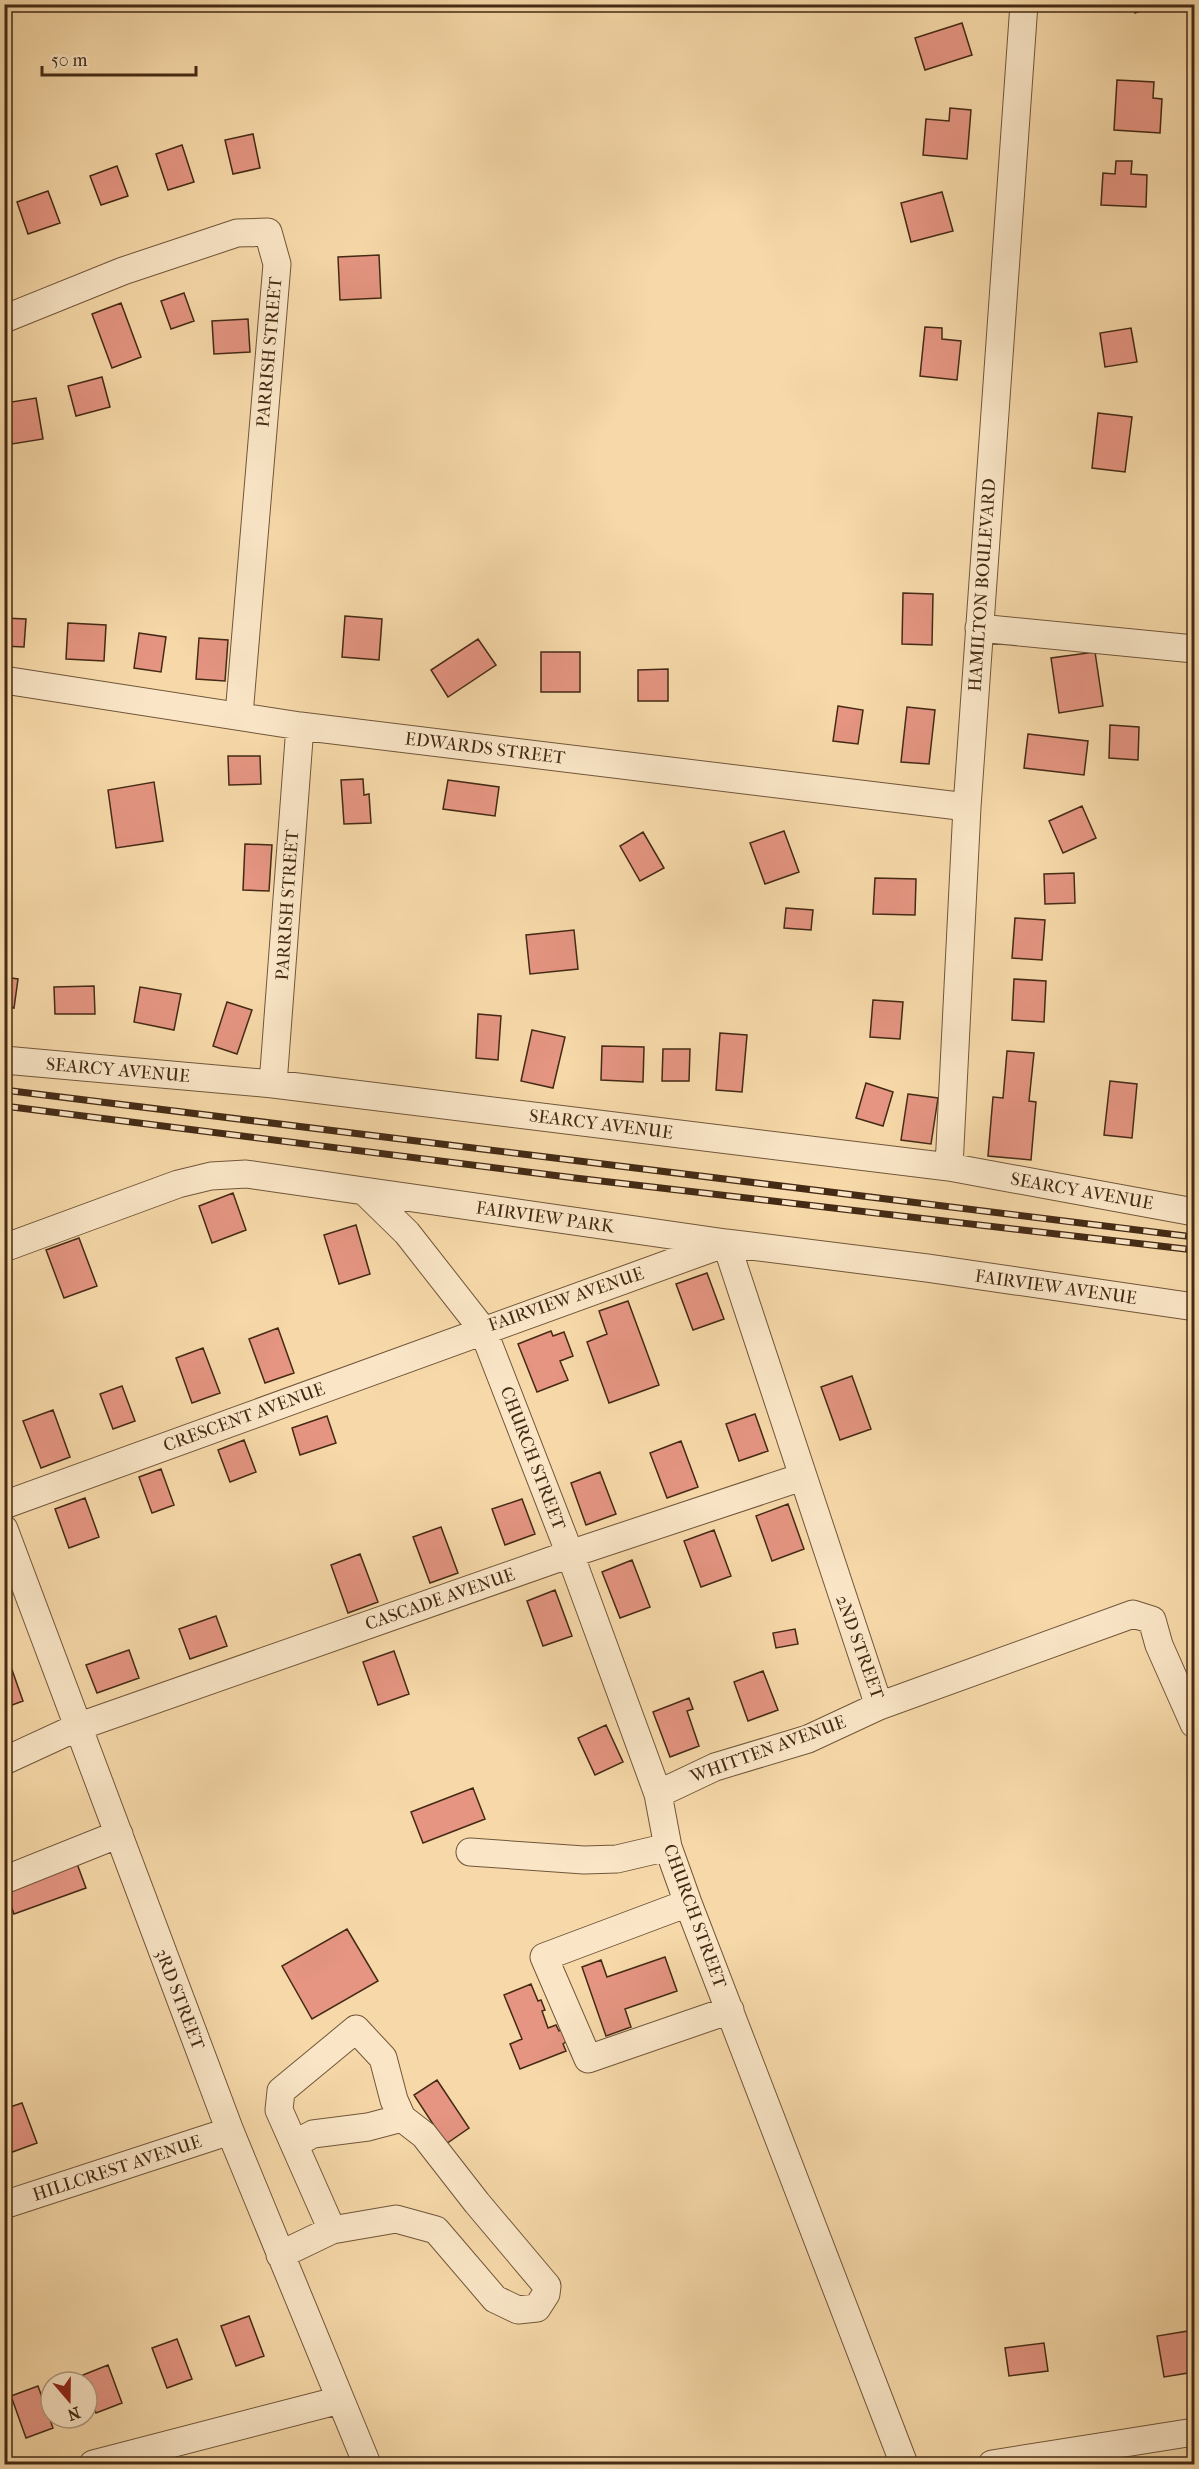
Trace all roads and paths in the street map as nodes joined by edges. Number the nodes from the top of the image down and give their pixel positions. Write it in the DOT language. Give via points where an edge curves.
graph roads {
  1 [pos="1024,4"];
  2 [pos="4,319"];
  3 [pos="979,628"];
  4 [pos="1194,649"];
  5 [pos="4,680"];
  6 [pos="239,715"];
  7 [pos="300,726"];
  8 [pos="967,807"];
  9 [pos="4,1060"];
  10 [pos="273,1084"];
  11 [pos="949,1167"];
  12 [pos="364,1191"];
  13 [pos="1194,1212"];
  14 [pos="726,1243"];
  15 [pos="4,1248"];
  16 [pos="1194,1306"];
  17 [pos="483,1330"];
  18 [pos="802,1477"];
  19 [pos="4,1505"];
  20 [pos="4,1528"];
  21 [pos="570,1554"];
  22 [pos="879,1706"];
  23 [pos="1194,1724"];
  24 [pos="80,1726"];
  25 [pos="4,1761"];
  26 [pos="658,1794"];
  27 [pos="119,1834"];
  28 [pos="668,1847"];
  29 [pos="470,1852"];
  30 [pos="4,1880"];
  31 [pos="688,1904"];
  32 [pos="730,2010"];
  33 [pos="402,2118"];
  34 [pos="230,2132"];
  35 [pos="294,2144"];
  36 [pos="4,2205"];
  37 [pos="332,2230"];
  38 [pos="280,2254"];
  39 [pos="340,2400"];
  40 [pos="1194,2432"];
  41 [pos="1057,2459"];
  42 [pos="93,2464"];
  43 [pos="367,2464"];
  44 [pos="904,2464"];
  45 [pos="992,2464"];
  1 -- 3 [label="street, HAMILTON BOULEVARD"];
  2 -- 6 [label="street, PARRISH STREET" via="123,271 237,233 268,232 277,264"];
  3 -- 4 [label="street"];
  3 -- 8 [label="street, HAMILTON BOULEVARD"];
  5 -- 6 [label="street, EDWARDS STREET"];
  6 -- 7 [label="street, EDWARDS STREET"];
  7 -- 8 [label="street, EDWARDS STREET"];
  7 -- 10 [label="street, PARRISH STREET"];
  8 -- 11 [label="street, HAMILTON BOULEVARD"];
  9 -- 10 [label="street, SEARCY AVENUE"];
  10 -- 11 [label="street, SEARCY AVENUE"];
  11 -- 13 [label="street, SEARCY AVENUE"];
  12 -- 14 [label="street, FAIRVIEW PARK"];
  12 -- 15 [label="street" via="246,1174 211,1176 178,1184"];
  12 -- 17 [label="street, FAIRVIEW AVENUE" via="407,1233"];
  14 -- 16 [label="street, FAIRVIEW AVENUE"];
  14 -- 17 [label="street, FAIRVIEW AVENUE"];
  14 -- 18 [label="street, 2ND STREET"];
  17 -- 19 [label="street, CRESCENT AVENUE"];
  17 -- 21 [label="street, CHURCH STREET"];
  18 -- 21 [label="street, CASCADE AVENUE"];
  18 -- 22 [label="street, 2ND STREET"];
  20 -- 24 [label="street, 3RD STREET"];
  21 -- 24 [label="street, CASCADE AVENUE"];
  21 -- 26 [label="street, CHURCH STREET"];
  22 -- 23 [label="street, 2ND STREET" via="1133,1614 1152,1620"];
  22 -- 26 [label="street, WHITTEN AVENUE" via="808,1739 715,1767"];
  24 -- 25 [label="street, CASCADE AVENUE"];
  24 -- 27 [label="street, 3RD STREET"];
  26 -- 28 [label="street, CHURCH STREET"];
  27 -- 30 [label="street"];
  27 -- 34 [label="street, 3RD STREET"];
  28 -- 29 [label="street" via="584,1860"];
  28 -- 31 [label="street, CHURCH STREET"];
  31 -- 32 [label="street, CHURCH STREET"];
  31 -- 32 [label="street" via="544,1957 588,2059"];
  32 -- 44 [label="street, CHURCH STREET"];
  33 -- 35 [label="street" via="313,2134"];
  33 -- 35 [label="street" via="383,2058 356,2029 281,2091 279,2110"];
  33 -- 37 [label="street" via="424,2135 547,2286 546,2294 537,2308 518,2310 495,2299 436,2230 396,2219"];
  34 -- 36 [label="street, HILLCREST AVENUE"];
  34 -- 38 [label="street, 3RD STREET"];
  35 -- 37 [label="street"];
  37 -- 38 [label="street"];
  38 -- 39 [label="street, 3RD STREET"];
  39 -- 42 [label="street"];
  39 -- 43 [label="street, 3RD STREET"];
  40 -- 41 [label="street"];
  41 -- 45 [label="street"];
}
